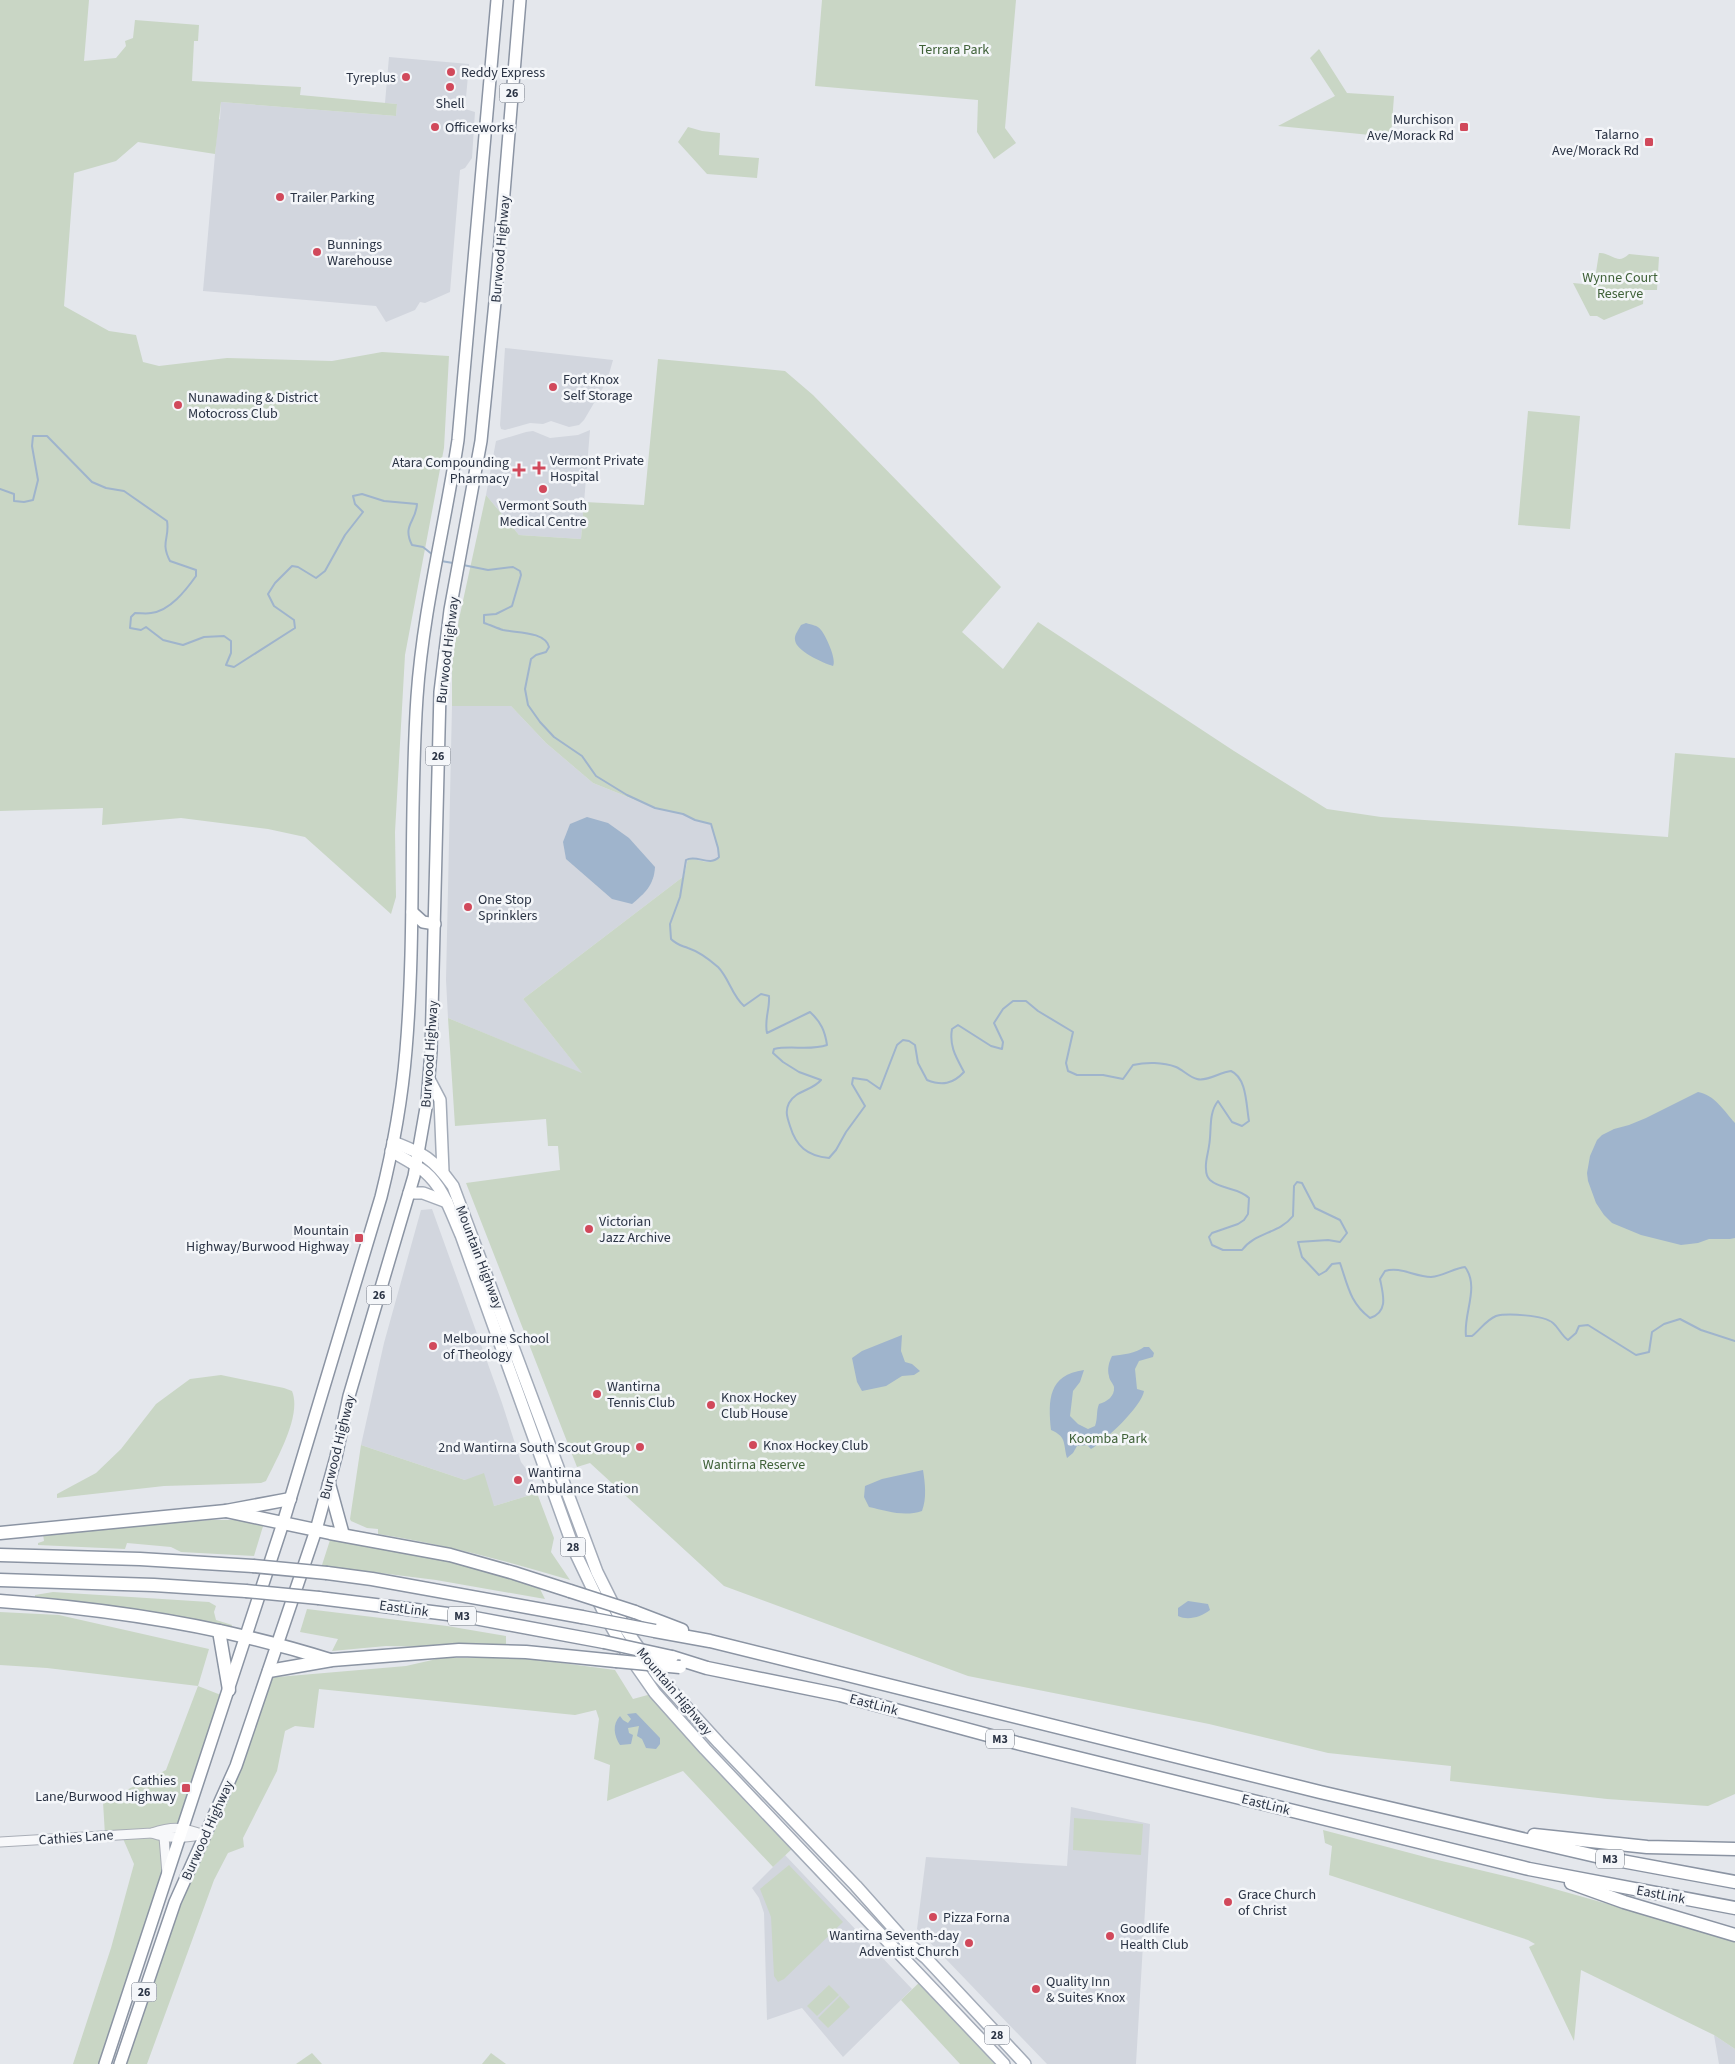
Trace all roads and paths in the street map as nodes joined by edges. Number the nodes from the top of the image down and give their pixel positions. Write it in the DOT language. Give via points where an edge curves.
graph roads {
  1 [pos="497,0"];
  2 [pos="520,0"];
  3 [pos="412,912"];
  4 [pos="435,924"];
  5 [pos="429,1079"];
  6 [pos="392,1146"];
  7 [pos="419,1152"];
  8 [pos="416,1166"];
  9 [pos="443,1172"];
  10 [pos="410,1193"];
  11 [pos="447,1202"];
  12 [pos="502,1315"];
  13 [pos="490,1319"];
  14 [pos="329,1484"];
  15 [pos="290,1499"];
  16 [pos="226,1511"];
  17 [pos="283,1523"];
  18 [pos="316,1530"];
  19 [pos="0,1533"];
  20 [pos="343,1535"];
  21 [pos="0,1555"];
  22 [pos="0,1580"];
  23 [pos="0,1601"];
  24 [pos="219,1631"];
  25 [pos="246,1637"];
  26 [pos="710,1641"];
  27 [pos="278,1645"];
  28 [pos="332,1660"];
  29 [pos="676,1662"];
  30 [pos="269,1671"];
  31 [pos="229,1690"];
  32 [pos="719,1743"];
  33 [pos="705,1749"];
  34 [pos="800,1828"];
  35 [pos="1486,1830"];
  36 [pos="152,1833"];
  37 [pos="181,1833"];
  38 [pos="204,1835"];
  39 [pos="164,1837"];
  40 [pos="790,1838"];
  41 [pos="0,1842"];
  42 [pos="1735,1849"];
  43 [pos="1529,1868"];
  44 [pos="167,1876"];
  45 [pos="1735,1882"];
  46 [pos="1735,1908"];
  47 [pos="153,1918"];
  48 [pos="168,1921"];
  49 [pos="1735,1935"];
  50 [pos="968,2003"];
  51 [pos="956,2014"];
  52 [pos="105,2064"];
  53 [pos="120,2064"];
  54 [pos="1004,2064"];
  55 [pos="1025,2064"];
  1 -- 3 [label="main road, Burwood Highway / 26" via="464,384 454,468 426,615 417,697"];
  2 -- 4 [label="main road, Burwood Highway / 26" via="481,441 446,638 439,714"];
  3 -- 4 [label="main road" via="423,922"];
  3 -- 6 [label="main road, Burwood Highway / 26" via="406,1051"];
  4 -- 5 [label="main road, Burwood Highway / 26"];
  5 -- 7 [label="main road, Burwood Highway / 26"];
  5 -- 9 [label="main road" via="440,1100"];
  6 -- 7 [label="main road, Mountain Highway / 28"];
  6 -- 8 [label="main road, Mountain Highway / 28"];
  6 -- 15 [label="main road, Burwood Highway / 26" via="381,1197"];
  7 -- 8 [label="main road, Burwood Highway / 26"];
  7 -- 9 [label="main road, Mountain Highway / 28" via="435,1162"];
  8 -- 10 [label="main road, Burwood Highway / 26"];
  8 -- 11 [label="main road, Mountain Highway / 28" via="434,1181"];
  9 -- 12 [label="main road, Mountain Highway / 28" via="458,1198"];
  10 -- 11 [label="main road" via="423,1193"];
  10 -- 14 [label="main road, Burwood Highway / 26" via="349,1396"];
  11 -- 13 [label="main road, Mountain Highway / 28"];
  12 -- 13 [label="main road"];
  12 -- 32 [label="main road, Mountain Highway / 28" via="610,1600 647,1662"];
  13 -- 33 [label="main road, Mountain Highway / 28" via="563,1520 594,1593 623,1647 655,1693"];
  14 -- 18 [label="main road, Burwood Highway / 26"];
  14 -- 20 [label="highway"];
  15 -- 16 [label="highway"];
  15 -- 17 [label="main road, Burwood Highway / 26"];
  16 -- 17 [label="highway"];
  16 -- 19 [label="highway"];
  17 -- 18 [label="highway"];
  17 -- 25 [label="main road, Burwood Highway / 26"];
  18 -- 20 [label="highway"];
  18 -- 27 [label="main road, Burwood Highway / 26"];
  20 -- 26 [label="highway, bridge" via="450,1555 514,1573 636,1612"];
  21 -- 26 [label="highway, EastLink / M3, bridge" via="140,1559 327,1573"];
  22 -- 29 [label="highway, EastLink / M3, bridge" via="134,1584 318,1598 464,1616 604,1642"];
  23 -- 24 [label="highway" via="63,1605 145,1616"];
  24 -- 25 [label="highway"];
  24 -- 31 [label="highway"];
  25 -- 27 [label="highway"];
  25 -- 31 [label="main road, Burwood Highway / 26"];
  26 -- 35 [label="highway, EastLink / M3" via="1292,1786"];
  27 -- 28 [label="highway"];
  27 -- 30 [label="main road, Burwood Highway / 26"];
  28 -- 29 [label="highway, bridge" via="459,1650"];
  28 -- 30 [label="highway"];
  29 -- 43 [label="highway, EastLink / M3" via="840,1695 1017,1743"];
  30 -- 38 [label="main road, Burwood Highway / 26" via="236,1766"];
  31 -- 37 [label="main road, Burwood Highway / 26"];
  32 -- 33 [label="main road"];
  32 -- 34 [label="main road, Mountain Highway / 28"];
  33 -- 40 [label="main road, Mountain Highway / 28"];
  34 -- 40 [label="main road"];
  34 -- 50 [label="main road, Mountain Highway / 28" via="905,1941 917,1949"];
  35 -- 42 [label="highway" via="1647,1847"];
  35 -- 45 [label="highway, EastLink / M3" via="1600,1857"];
  36 -- 37 [label="street, Cathies Lane" via="164,1829"];
  36 -- 39 [label="street, Cathies Lane"];
  36 -- 41 [label="street, Cathies Lane"];
  37 -- 38 [label="street, Cathies Lane"];
  37 -- 39 [label="street, Cathies Lane"];
  37 -- 44 [label="main road, Burwood Highway / 26"];
  38 -- 48 [label="main road, Burwood Highway / 26"];
  39 -- 44 [label="street"];
  40 -- 51 [label="main road, Mountain Highway / 28"];
  43 -- 46 [label="highway, EastLink / M3"];
  43 -- 49 [label="highway" via="1624,1902"];
  44 -- 47 [label="main road, Burwood Highway / 26"];
  47 -- 48 [label="main road"];
  47 -- 52 [label="main road, Burwood Highway / 26"];
  48 -- 53 [label="main road, Burwood Highway / 26"];
  50 -- 51 [label="main road"];
  50 -- 55 [label="main road, Mountain Highway / 28"];
  51 -- 54 [label="main road, Mountain Highway / 28"];
}
